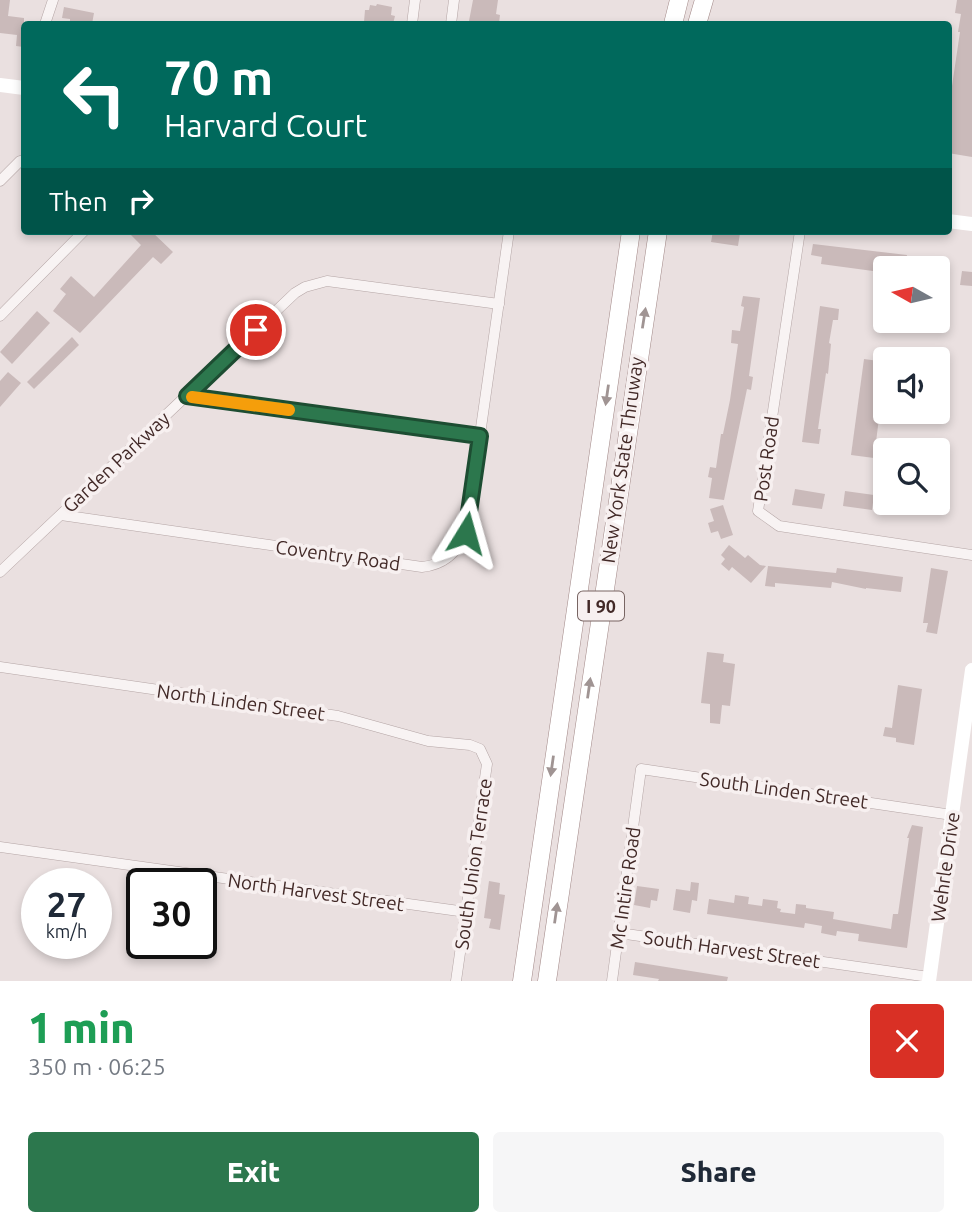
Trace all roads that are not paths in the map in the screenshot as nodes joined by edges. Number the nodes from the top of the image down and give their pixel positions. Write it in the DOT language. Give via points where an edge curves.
graph roads {
  1 [pos="53,0"];
  2 [pos="415,0"];
  3 [pos="454,0"];
  4 [pos="679,0"];
  5 [pos="704,0"];
  6 [pos="47,21"];
  7 [pos="412,21"];
  8 [pos="452,21"];
  9 [pos="674,21"];
  10 [pos="699,21"];
  11 [pos="0,85"];
  12 [pos="21,88"];
  13 [pos="21,161"];
  14 [pos="0,181"];
  15 [pos="952,221"];
  16 [pos="972,224"];
  17 [pos="79,235"];
  18 [pos="508,235"];
  19 [pos="630,235"];
  20 [pos="657,235"];
  21 [pos="799,235"];
  22 [pos="499,304"];
  23 [pos="0,316"];
  24 [pos="187,396"];
  25 [pos="480,436"];
  26 [pos="61,515"];
  27 [pos="972,555"];
  28 [pos="0,572"];
  29 [pos="0,667"];
  30 [pos="972,670"];
  31 [pos="480,749"];
  32 [pos="638,795"];
  33 [pos="952,815"];
  34 [pos="0,847"];
  35 [pos="466,912"];
  36 [pos="619,933"];
  37 [pos="929,979"];
  38 [pos="456,981"];
  39 [pos="522,981"];
  40 [pos="547,981"];
  41 [pos="612,981"];
  1 -- 6 [label="street"];
  2 -- 7 [label="street"];
  3 -- 8 [label="street"];
  4 -- 9 [label="highway"];
  5 -- 10 [label="highway"];
  11 -- 12 [label="street"];
  13 -- 14 [label="street"];
  15 -- 16 [label="street"];
  17 -- 23 [label="street"];
  18 -- 22 [label="street, Coventry Road"];
  19 -- 39 [label="highway, New York State Thruway / I 90, one-way"];
  40 -- 20 [label="highway, New York State Thruway / I 90, one-way"];
  21 -- 27 [label="street, Post Road" via="758,511 779,526"];
  22 -- 24 [label="street, Garden Parkway" via="338,282 315,283 295,293"];
  22 -- 25 [label="street, Coventry Road"];
  24 -- 25 [label="street"];
  24 -- 26 [label="street, Garden Parkway"];
  25 -- 26 [label="street, Coventry Road" via="466,533 455,552 430,566"];
  26 -- 28 [label="street, Garden Parkway"];
  29 -- 31 [label="street, North Linden Street" via="338,716 428,741"];
  30 -- 33 [label="street, Wehrle Drive"];
  31 -- 35 [label="street, South Union Terrace" via="487,764"];
  32 -- 33 [label="street, South Linden Street" via="641,769"];
  32 -- 36 [label="street, Mc Intire Road"];
  33 -- 37 [label="street, Wehrle Drive"];
  34 -- 35 [label="street, North Harvest Street"];
  35 -- 38 [label="street, South Union Terrace"];
  36 -- 37 [label="street, South Harvest Street"];
  36 -- 41 [label="street, Mc Intire Road"];
}
